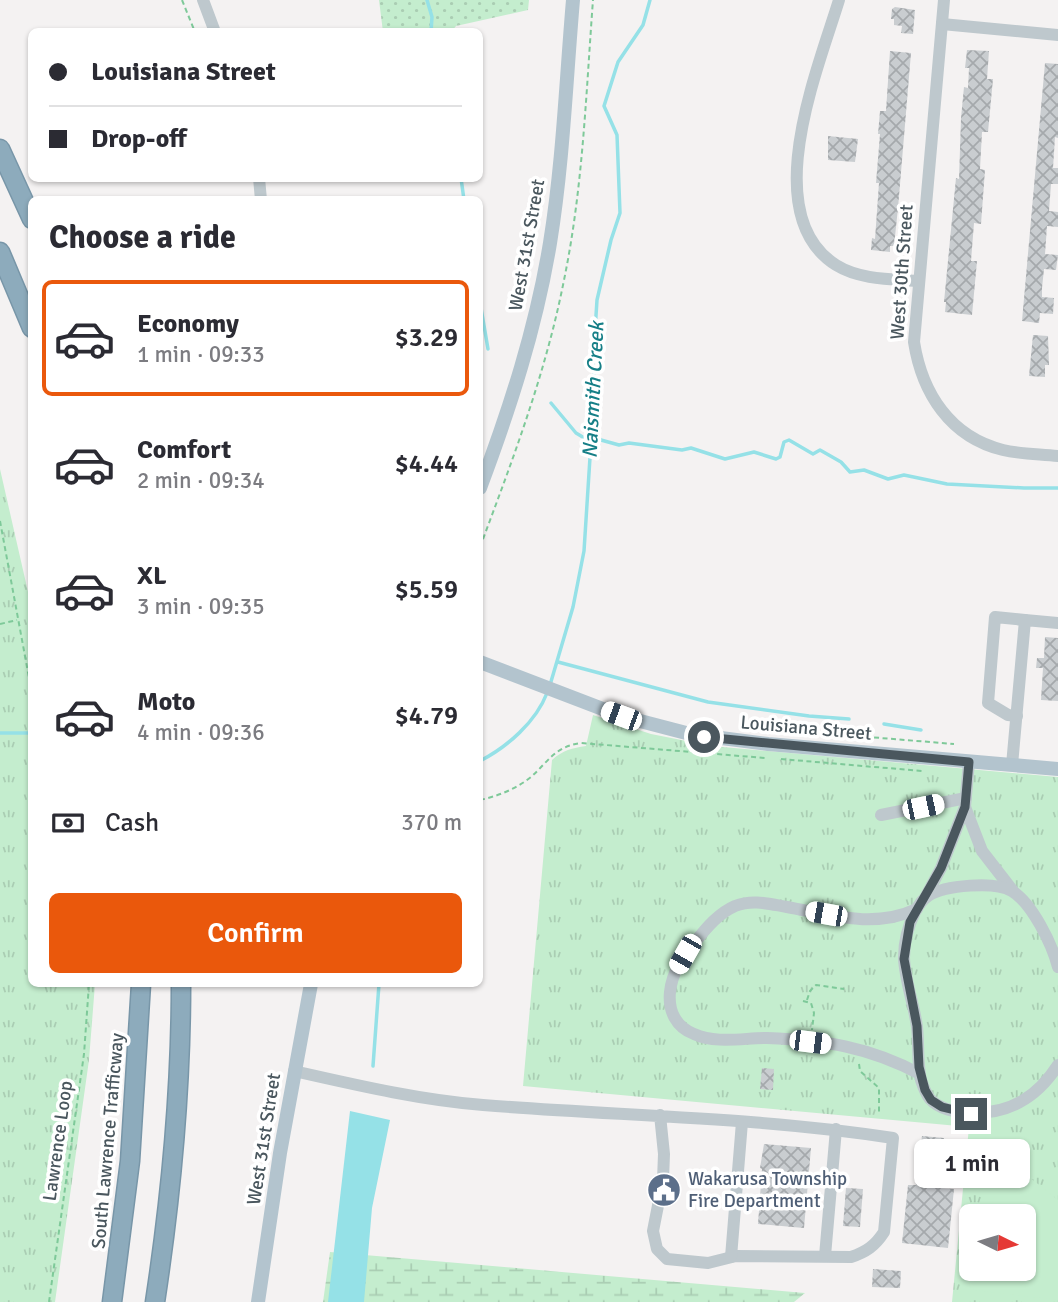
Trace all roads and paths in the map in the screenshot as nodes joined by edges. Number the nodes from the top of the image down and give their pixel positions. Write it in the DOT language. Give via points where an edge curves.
graph roads {
  1 [pos="183,0"];
  2 [pos="203,0"];
  3 [pos="573,0"];
  4 [pos="839,0"];
  5 [pos="944,0"];
  6 [pos="942,24"];
  7 [pos="194,28"];
  8 [pos="214,28"];
  9 [pos="1058,35"];
  10 [pos="0,149"];
  11 [pos="28,210"];
  12 [pos="0,251"];
  13 [pos="919,281"];
  14 [pos="28,318"];
  15 [pos="1058,456"];
  16 [pos="483,480"];
  17 [pos="0,521"];
  18 [pos="18,620"];
  19 [pos="1025,620"];
  20 [pos="1058,623"];
  21 [pos="0,624"];
  22 [pos="483,663"];
  23 [pos="28,673"];
  24 [pos="1017,716"];
  25 [pos="737,726"];
  26 [pos="954,744"];
  27 [pos="768,758"];
  28 [pos="781,759"];
  29 [pos="969,762"];
  30 [pos="1012,765"];
  31 [pos="1058,769"];
  32 [pos="933,770"];
  33 [pos="483,799"];
  34 [pos="966,802"];
  35 [pos="881,815"];
  36 [pos="1014,892"];
  37 [pos="926,896"];
  38 [pos="917,909"];
  39 [pos="1058,967"];
  40 [pos="89,987"];
  41 [pos="141,987"];
  42 [pos="181,987"];
  43 [pos="310,987"];
  44 [pos="844,989"];
  45 [pos="803,1000"];
  46 [pos="807,1001"];
  47 [pos="810,1042"];
  48 [pos="861,1049"];
  49 [pos="1058,1065"];
  50 [pos="294,1072"];
  51 [pos="920,1074"];
  52 [pos="879,1114"];
  53 [pos="660,1115"];
  54 [pos="742,1122"];
  55 [pos="836,1129"];
  56 [pos="825,1256"];
  57 [pos="731,1257"];
  58 [pos="49,1302"];
  59 [pos="112,1302"];
  60 [pos="155,1302"];
  61 [pos="258,1302"];
  1 -- 7 [label="path"];
  2 -- 8 [label="street"];
  3 -- 16 [label="main road, West 31st Street" via="559,179 547,258 515,391"];
  4 -- 13 [label="street" via="805,114 797,179 799,213 812,242 836,265 865,276"];
  5 -- 6 [label="street, West 30th Street"];
  6 -- 9 [label="street"];
  6 -- 13 [label="street, West 30th Street"];
  10 -- 11 [label="highway"];
  12 -- 14 [label="highway"];
  13 -- 15 [label="street, West 30th Street" via="915,352 921,378 941,412 965,433 989,445"];
  17 -- 18 [label="path"];
  18 -- 21 [label="path"];
  18 -- 23 [label="path"];
  19 -- 20 [label="street"];
  19 -- 24 [label="street"];
  19 -- 24 [label="street" via="995,617 988,703"];
  22 -- 29 [label="main road, Louisiana Street" via="642,723 718,739"];
  24 -- 30 [label="street"];
  25 -- 26 [label="path"];
  27 -- 33 [label="path" via="573,744 555,752 518,786"];
  28 -- 32 [label="path"];
  29 -- 30 [label="main road, Louisiana Street"];
  29 -- 34 [label="street"];
  30 -- 31 [label="main road, Louisiana Street"];
  34 -- 35 [label="street"];
  34 -- 36 [label="street" via="982,851"];
  34 -- 37 [label="street"];
  36 -- 37 [label="street" via="979,886"];
  36 -- 39 [label="street" via="1047,937"];
  37 -- 38 [label="street"];
  38 -- 47 [label="street" via="867,921 748,903 722,913 685,954 671,984 670,998 671,1010 682,1028 706,1038"];
  38 -- 51 [label="street" via="910,922 904,959 917,1026"];
  40 -- 58 [label="path, Lawrence Loop" via="84,1054"];
  41 -- 59 [label="highway, South Lawrence Trafficway" via="130,1161"];
  42 -- 60 [label="highway" via="176,1128"];
  43 -- 50 [label="main road, West 31st Street"];
  44 -- 46 [label="path" via="816,985"];
  45 -- 46 [label="path"];
  46 -- 47 [label="path" via="814,1013"];
  47 -- 48 [label="street"];
  48 -- 51 [label="street"];
  48 -- 52 [label="path" via="860,1072 879,1088"];
  49 -- 51 [label="street" via="1029,1098 987,1113 942,1107 931,1100"];
  50 -- 53 [label="street" via="481,1105"];
  50 -- 61 [label="main road, West 31st Street"];
  53 -- 54 [label="street"];
  53 -- 57 [label="street" via="664,1154 653,1231 657,1249 667,1259 687,1263 708,1264"];
  54 -- 55 [label="street"];
  54 -- 57 [label="street"];
  55 -- 56 [label="street"];
  55 -- 56 [label="street" via="893,1138 884,1232 865,1252"];
  56 -- 57 [label="street"];
}
